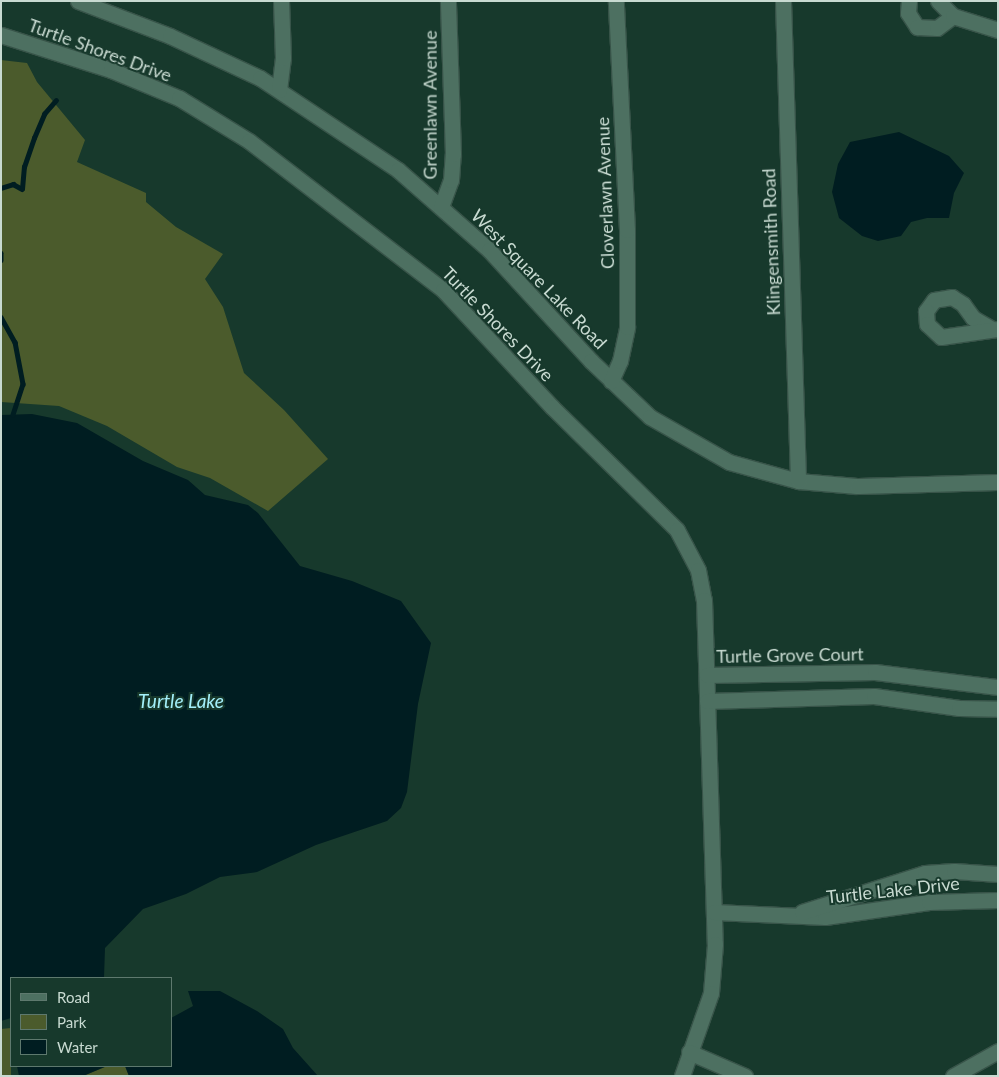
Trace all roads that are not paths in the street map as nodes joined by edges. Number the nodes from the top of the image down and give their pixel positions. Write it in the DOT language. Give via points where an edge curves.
graph roads {
  1 [pos="78,1"];
  2 [pos="282,1"];
  3 [pos="448,1"];
  4 [pos="616,1"];
  5 [pos="783,1"];
  6 [pos="909,1"];
  7 [pos="938,1"];
  8 [pos="953,16"];
  9 [pos="998,30"];
  10 [pos="1,35"];
  11 [pos="279,90"];
  12 [pos="442,207"];
  13 [pos="611,381"];
  14 [pos="798,481"];
  15 [pos="998,482"];
  16 [pos="875,672"];
  17 [pos="706,676"];
  18 [pos="998,687"];
  19 [pos="874,696"];
  20 [pos="707,701"];
  21 [pos="998,709"];
  22 [pos="998,874"];
  23 [pos="998,900"];
  24 [pos="714,912"];
  25 [pos="793,914"];
  26 [pos="998,1051"];
  27 [pos="688,1052"];
  28 [pos="682,1076"];
  29 [pos="745,1076"];
  30 [pos="953,1076"];
  1 -- 11 [label="street, West Square Lake Road" via="170,36"];
  2 -- 11 [label="street" via="283,58"];
  3 -- 12 [label="street, Greenlawn Avenue" via="453,154 451,180"];
  4 -- 13 [label="street, Cloverlawn Avenue" via="627,230 626,327 620,362"];
  5 -- 14 [label="street, Klingensmith Road"];
  6 -- 8 [label="street" via="908,13 917,27 938,28"];
  7 -- 8 [label="street"];
  8 -- 9 [label="street"];
  10 -- 17 [label="street, Turtle Shores Drive" via="111,70 179,98 215,118 315,189 443,290 552,407 677,530 693,556 702,585"];
  11 -- 12 [label="street, West Square Lake Road" via="398,170"];
  12 -- 13 [label="street, West Square Lake Road" via="489,250"];
  13 -- 14 [label="street, West Square Lake Road" via="650,417 729,462"];
  14 -- 15 [label="street, West Square Lake Road" via="857,486"];
  16 -- 17 [label="street, Turtle Grove Court"];
  16 -- 18 [label="street, Turtle Grove Court"];
  16 -- 19 [label="street, Turtle Grove Court"];
  17 -- 20 [label="street, Turtle Shores Drive"];
  19 -- 20 [label="street"];
  19 -- 21 [label="street" via="959,708"];
  20 -- 24 [label="street, Turtle Shores Drive"];
  22 -- 25 [label="street, Turtle Lake Drive" via="925,873"];
  23 -- 25 [label="street, Turtle Lake Drive" via="915,903 825,917"];
  24 -- 25 [label="street, Turtle Lake Drive"];
  24 -- 27 [label="street" via="713,983"];
  26 -- 30 [label="street"];
  27 -- 28 [label="street"];
  27 -- 29 [label="street"];
}
